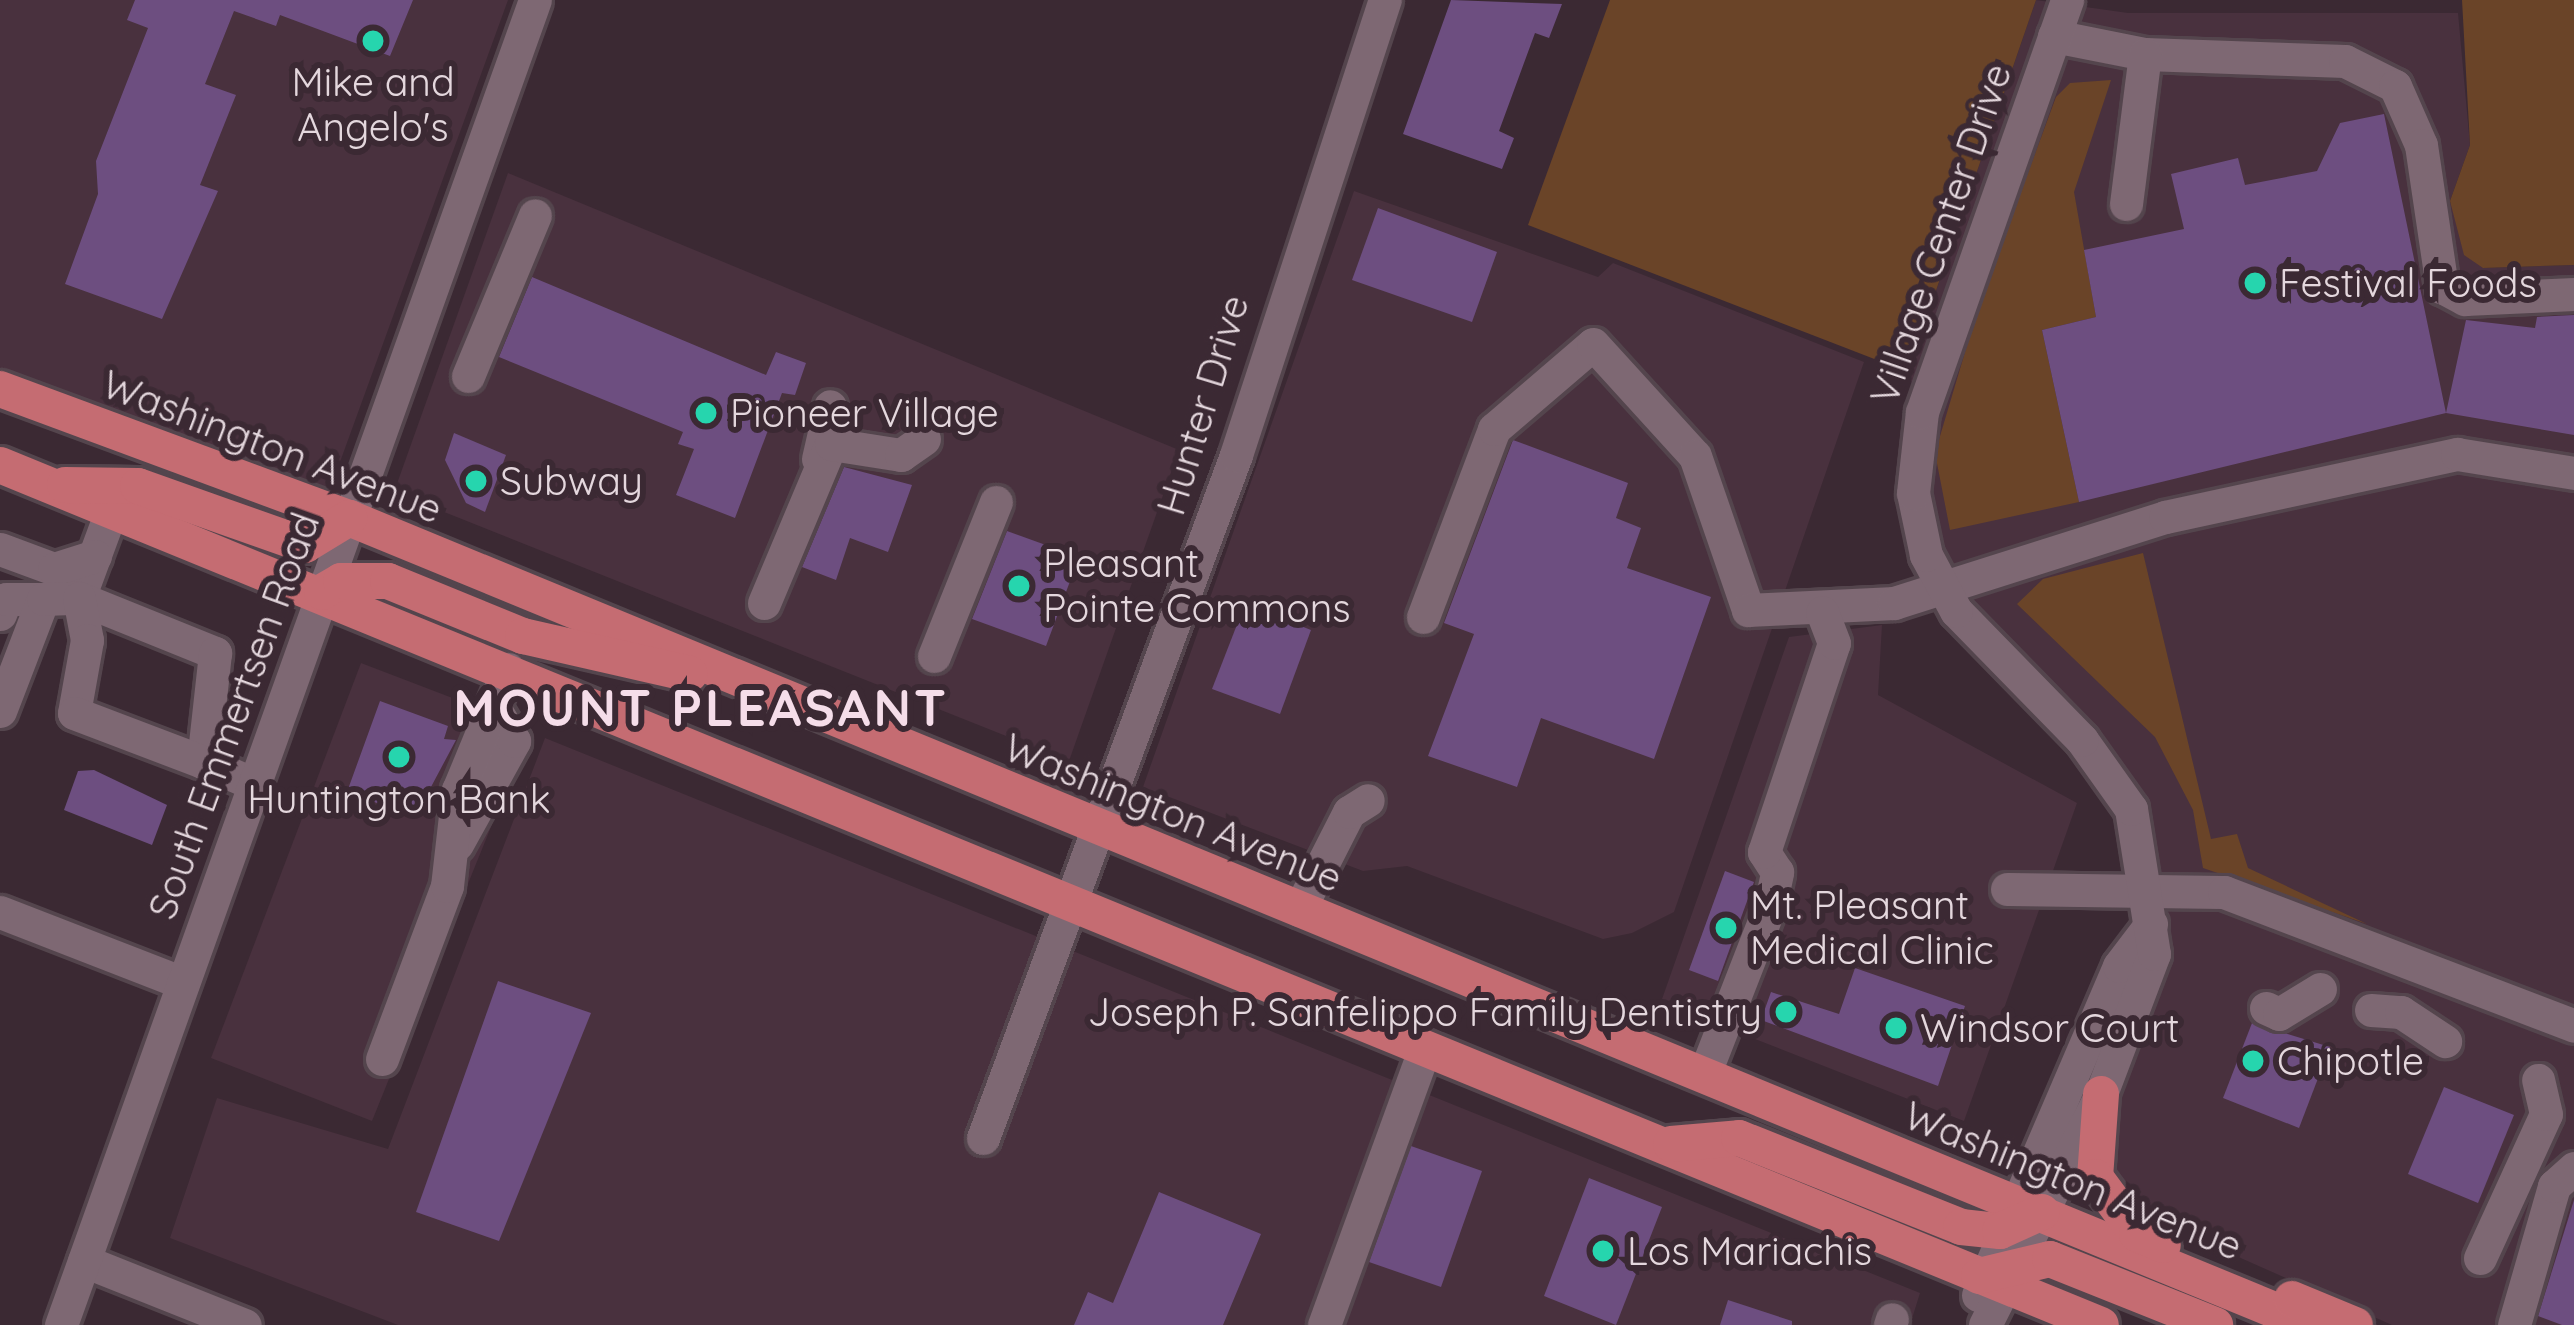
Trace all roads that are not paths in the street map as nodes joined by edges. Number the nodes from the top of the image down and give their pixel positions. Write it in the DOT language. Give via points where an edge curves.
graph roads {
  1 [pos="535,0"];
  2 [pos="1385,0"];
  3 [pos="2067,0"];
  4 [pos="2054,36"];
  5 [pos="2145,54"];
  6 [pos="2126,204"];
  7 [pos="535,215"];
  8 [pos="2574,294"];
  9 [pos="467,376"];
  10 [pos="0,389"];
  11 [pos="830,406"];
  12 [pos="924,439"];
  13 [pos="818,459"];
  14 [pos="0,465"];
  15 [pos="2574,473"];
  16 [pos="55,484"];
  17 [pos="996,502"];
  18 [pos="110,514"];
  19 [pos="349,518"];
  20 [pos="0,549"];
  21 [pos="94,556"];
  22 [pos="1939,584"];
  23 [pos="322,592"];
  24 [pos="79,598"];
  25 [pos="44,599"];
  26 [pos="764,603"];
  27 [pos="1822,612"];
  28 [pos="0,614"];
  29 [pos="1423,617"];
  30 [pos="934,656"];
  31 [pos="508,669"];
  32 [pos="753,685"];
  33 [pos="0,711"];
  34 [pos="203,762"];
  35 [pos="254,784"];
  36 [pos="1368,800"];
  37 [pos="1099,829"];
  38 [pos="2152,883"];
  39 [pos="2007,890"];
  40 [pos="1071,900"];
  41 [pos="1299,910"];
  42 [pos="0,912"];
  43 [pos="2151,924"];
  44 [pos="2422,965"];
  45 [pos="183,983"];
  46 [pos="2320,989"];
  47 [pos="2266,1008"];
  48 [pos="2574,1026"];
  49 [pos="2445,1041"];
  50 [pos="1425,1047"];
  51 [pos="382,1059"];
  52 [pos="1704,1075"];
  53 [pos="2538,1080"];
  54 [pos="2101,1094"];
  55 [pos="983,1138"];
  56 [pos="1665,1144"];
  57 [pos="2574,1168"];
  58 [pos="2010,1244"];
  59 [pos="2480,1258"];
  60 [pos="84,1261"];
  61 [pos="61,1325"];
  62 [pos="245,1325"];
  63 [pos="1324,1325"];
  64 [pos="1976,1325"];
  65 [pos="1985,1325"];
  66 [pos="2101,1325"];
  67 [pos="2215,1325"];
  68 [pos="2311,1325"];
  69 [pos="2355,1325"];
  70 [pos="2514,1325"];
  1 -- 19 [label="street, South Emmertsen Road"];
  2 -- 37 [label="street, Hunter Drive"];
  3 -- 4 [label="street, Village Center Drive"];
  4 -- 5 [label="street"];
  4 -- 22 [label="street, Village Center Drive" via="1917,429 1915,508"];
  5 -- 6 [label="street"];
  5 -- 8 [label="street" via="2345,61 2395,86 2421,145 2442,287 2464,299"];
  7 -- 9 [label="street"];
  10 -- 19 [label="main road, Washington Avenue"];
  11 -- 13 [label="street"];
  12 -- 13 [label="street" via="901,455 831,444"];
  13 -- 26 [label="street"];
  14 -- 16 [label="main road, Washington Avenue"];
  15 -- 22 [label="street" via="2457,454 2165,517"];
  16 -- 18 [label="main road, Washington Avenue"];
  16 -- 19 [label="main road" via="138,486 305,544"];
  17 -- 30 [label="street"];
  18 -- 21 [label="street"];
  18 -- 23 [label="main road, Washington Avenue"];
  19 -- 23 [label="street, South Emmertsen Road"];
  19 -- 32 [label="main road, Washington Avenue"];
  20 -- 21 [label="street" via="54,569"];
  21 -- 24 [label="street"];
  22 -- 27 [label="street"];
  22 -- 38 [label="street, Village Center Drive" via="2112,776"];
  23 -- 31 [label="main road, Washington Avenue"];
  23 -- 32 [label="main road" via="341,580 388,581 573,651"];
  23 -- 35 [label="street, South Emmertsen Road"];
  24 -- 25 [label="street"];
  24 -- 34 [label="street" via="87,640 74,713"];
  24 -- 34 [label="street" via="215,652"];
  25 -- 28 [label="street" via="6,599"];
  25 -- 33 [label="street"];
  27 -- 29 [label="street" via="1748,610 1695,456 1593,344 1494,429"];
  27 -- 52 [label="street" via="1834,643 1764,852 1777,872 1770,906"];
  31 -- 40 [label="main road, Washington Avenue"];
  31 -- 51 [label="street" via="458,790 457,844"];
  32 -- 37 [label="main road, Washington Avenue"];
  34 -- 35 [label="street"];
  35 -- 45 [label="street, South Emmertsen Road"];
  36 -- 41 [label="street" via="1349,812"];
  37 -- 40 [label="street, Hunter Drive"];
  37 -- 41 [label="main road, Washington Avenue"];
  38 -- 39 [label="street" via="2113,895"];
  38 -- 43 [label="street, Village Center Drive"];
  38 -- 44 [label="street" via="2224,892"];
  40 -- 50 [label="main road, Washington Avenue"];
  40 -- 55 [label="street, Hunter Drive"];
  41 -- 52 [label="main road, Washington Avenue"];
  42 -- 45 [label="street"];
  43 -- 54 [label="street, Village Center Drive" via="2154,954"];
  43 -- 58 [label="street, Village Center Drive" via="2119,966"];
  44 -- 48 [label="street"];
  44 -- 49 [label="street" via="2386,1011"];
  45 -- 60 [label="street, South Emmertsen Road"];
  46 -- 47 [label="street" via="2279,1014"];
  50 -- 56 [label="main road, Washington Avenue"];
  50 -- 63 [label="street"];
  52 -- 58 [label="main road, Washington Avenue"];
  53 -- 59 [label="street" via="2546,1114"];
  54 -- 58 [label="street, Village Center Drive"];
  54 -- 69 [label="main road" via="2095,1177 2138,1234"];
  56 -- 58 [label="main road, Washington Avenue"];
  56 -- 58 [label="main road" via="1739,1138"];
  57 -- 70 [label="street" via="2554,1186"];
  58 -- 64 [label="street, Village Center Drive"];
  58 -- 65 [label="street"];
  58 -- 66 [label="main road, Washington Avenue"];
  58 -- 67 [label="main road"];
  58 -- 68 [label="main road, Washington Avenue"];
  60 -- 61 [label="street, South Emmertsen Road"];
  60 -- 62 [label="street"];
}
